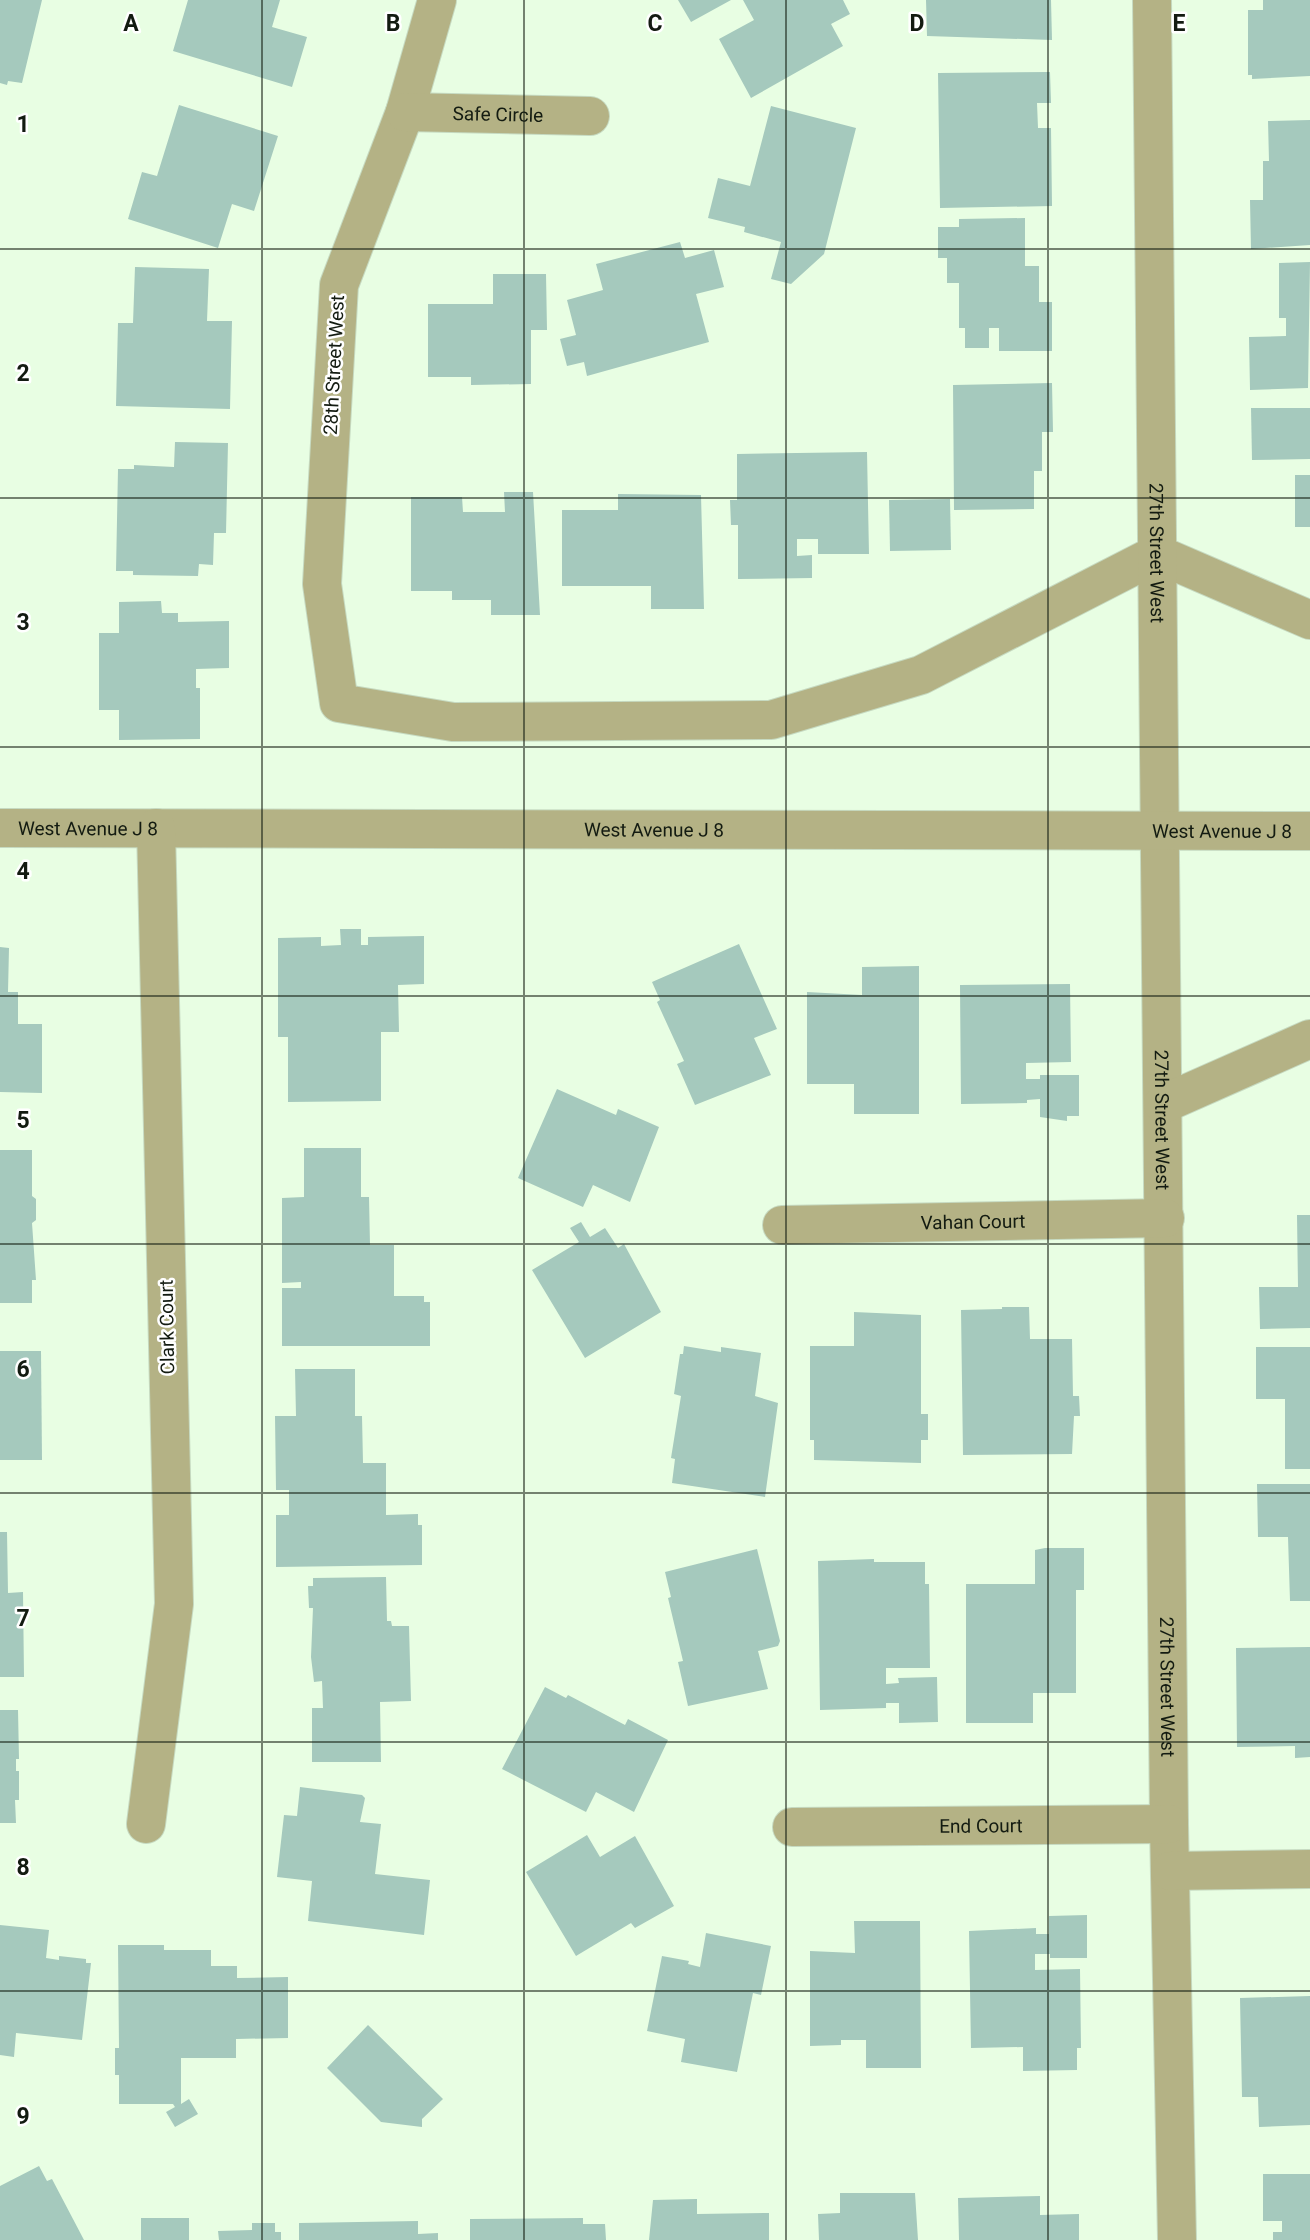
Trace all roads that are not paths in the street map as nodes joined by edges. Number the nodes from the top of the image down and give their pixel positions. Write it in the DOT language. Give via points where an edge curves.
graph roads {
  1 [pos="437,0"];
  2 [pos="1152,0"];
  3 [pos="405,112"];
  4 [pos="590,116"];
  5 [pos="1157,554"];
  6 [pos="1310,620"];
  7 [pos="0,828"];
  8 [pos="156,828"];
  9 [pos="1310,831"];
  10 [pos="1158,832"];
  11 [pos="1310,1040"];
  12 [pos="1163,1104"];
  13 [pos="1164,1218"];
  14 [pos="782,1225"];
  15 [pos="146,1825"];
  16 [pos="1169,1825"];
  17 [pos="792,1827"];
  18 [pos="1310,1869"];
  19 [pos="1170,1871"];
  20 [pos="1177,2240"];
  1 -- 3 [label="street, 28th Street West"];
  2 -- 5 [label="street, 27th Street West"];
  3 -- 4 [label="street, Safe Circle"];
  3 -- 5 [label="street, 28th Street West" via="339,285 322,583 339,703 453,722 771,720 921,675"];
  5 -- 6 [label="street"];
  5 -- 10 [label="street, 27th Street West"];
  7 -- 8 [label="street, West Avenue J 8"];
  8 -- 10 [label="street, West Avenue J 8"];
  8 -- 15 [label="street, Clark Court" via="174,1604"];
  9 -- 10 [label="street, West Avenue J 8"];
  10 -- 12 [label="street, 27th Street West"];
  11 -- 12 [label="street"];
  12 -- 13 [label="street, 27th Street West"];
  13 -- 14 [label="street, Vahan Court"];
  13 -- 16 [label="street, 27th Street West"];
  16 -- 17 [label="street, End Court"];
  16 -- 19 [label="street, 27th Street West"];
  18 -- 19 [label="street"];
  19 -- 20 [label="street, 27th Street West"];
}
